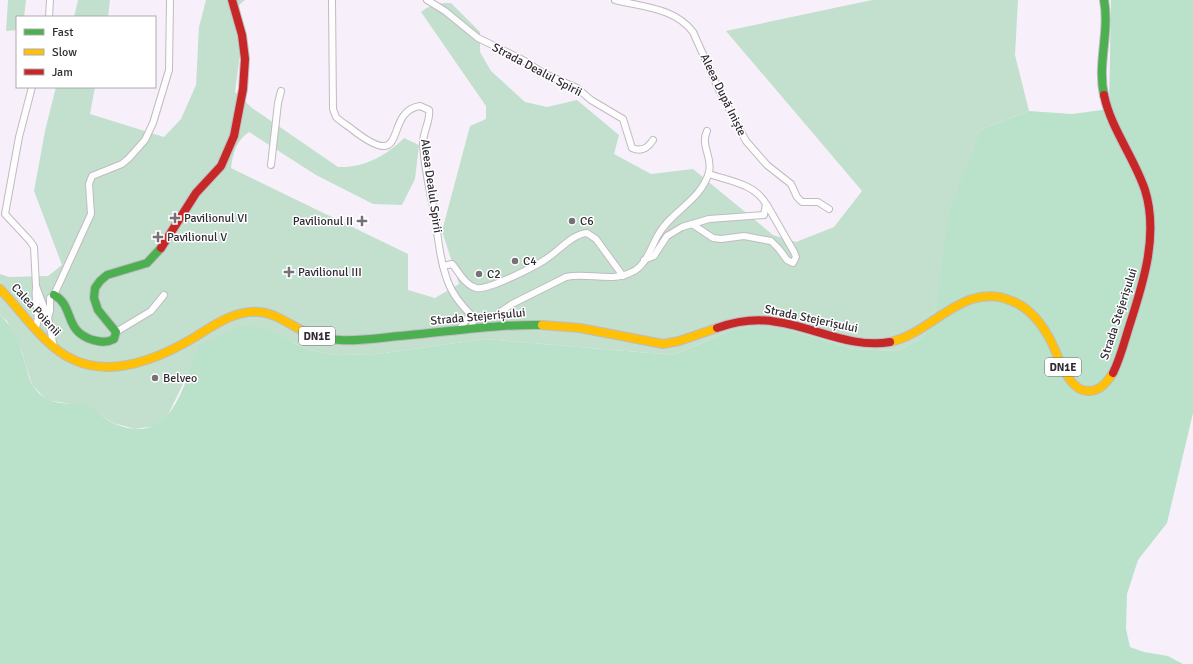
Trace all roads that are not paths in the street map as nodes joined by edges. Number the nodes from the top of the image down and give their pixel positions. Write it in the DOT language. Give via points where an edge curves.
graph roads {
  1 [pos="50,0"];
  2 [pos="170,0"];
  3 [pos="232,0"];
  4 [pos="332,0"];
  5 [pos="427,0"];
  6 [pos="615,0"];
  7 [pos="1104,0"];
  8 [pos="50,16"];
  9 [pos="32,88"];
  10 [pos="281,91"];
  11 [pos="707,131"];
  12 [pos="653,140"];
  13 [pos="271,165"];
  14 [pos="709,174"];
  15 [pos="766,204"];
  16 [pos="829,210"];
  17 [pos="3,214"];
  18 [pos="692,224"];
  19 [pos="644,260"];
  20 [pos="443,266"];
  21 [pos="623,276"];
  22 [pos="36,286"];
  23 [pos="0,289"];
  24 [pos="54,295"];
  25 [pos="164,296"];
  26 [pos="473,317"];
  27 [pos="48,318"];
  28 [pos="36,328"];
  29 [pos="472,329"];
  30 [pos="458,331"];
  31 [pos="116,332"];
  32 [pos="54,347"];
  1 -- 8 [label="street"];
  2 -- 24 [label="street" via="169,70 155,117 137,151 122,164 96,174 90,180 91,214"];
  3 -- 31 [label="main road" via="242,36 245,62 238,122 219,170 197,192 186,212 152,259 147,263 111,273 98,282 95,289 96,303 102,316"];
  4 -- 20 [label="street, Aleea Dealul Spirii" via="333,109 336,117 373,145 384,147 389,145 402,118 410,109 420,106 429,110 423,143"];
  5 -- 12 [label="street, Strada Dealul Spirii" via="478,38 577,88 591,100 623,119 632,148 646,148"];
  6 -- 16 [label="street, Aleea După Iniște" via="668,12 678,17 693,32 738,127 757,155 791,184 802,202 818,202"];
  7 -- 29 [label="main road, Strada Stejerișului / DN1E" via="1107,24 1102,73 1103,91 1113,124 1144,185 1150,212 1151,244 1145,277 1116,363 1110,378 1096,390 1082,390 1070,383 1051,336 1032,313 1010,300 993,296 964,300 906,336 884,343 859,342 763,320 737,322 669,344 554,326"];
  9 -- 17 [label="street"];
  10 -- 13 [label="street"];
  11 -- 14 [label="street" via="704,144"];
  14 -- 15 [label="street" via="758,192"];
  14 -- 19 [label="street" via="692,200 664,225"];
  15 -- 18 [label="street" via="764,215 709,219"];
  15 -- 18 [label="street" via="794,252 796,257 793,263 787,260 771,241 744,236 713,238"];
  17 -- 22 [label="street" via="34,247"];
  18 -- 19 [label="street" via="673,231 654,256"];
  19 -- 21 [label="street" via="639,269"];
  20 -- 21 [label="street" via="452,264 476,288 488,287 536,266 578,235 587,233 596,239"];
  20 -- 26 [label="street, Aleea Dealul Spirii" via="456,297"];
  21 -- 26 [label="street" via="566,277 512,304 493,317"];
  22 -- 27 [label="street"];
  22 -- 28 [label="street" via="35,299 39,313"];
  23 -- 28 [label="main road, Calea Poienii / DN1E"];
  24 -- 27 [label="street" via="50,300"];
  24 -- 31 [label="main road" via="65,304 71,325 83,337 106,342 114,339"];
  25 -- 31 [label="street" via="151,311"];
  26 -- 29 [label="street"];
  26 -- 30 [label="street" via="467,319"];
  27 -- 32 [label="street"];
  28 -- 32 [label="main road, Calea Poienii / DN1E"];
  29 -- 30 [label="main road, Strada Stejerișului / DN1E"];
  30 -- 32 [label="main road, Strada Stejerișului / DN1E" via="334,340 309,334 280,318 259,312 233,316 159,356 124,367 102,367 83,363"];
}
